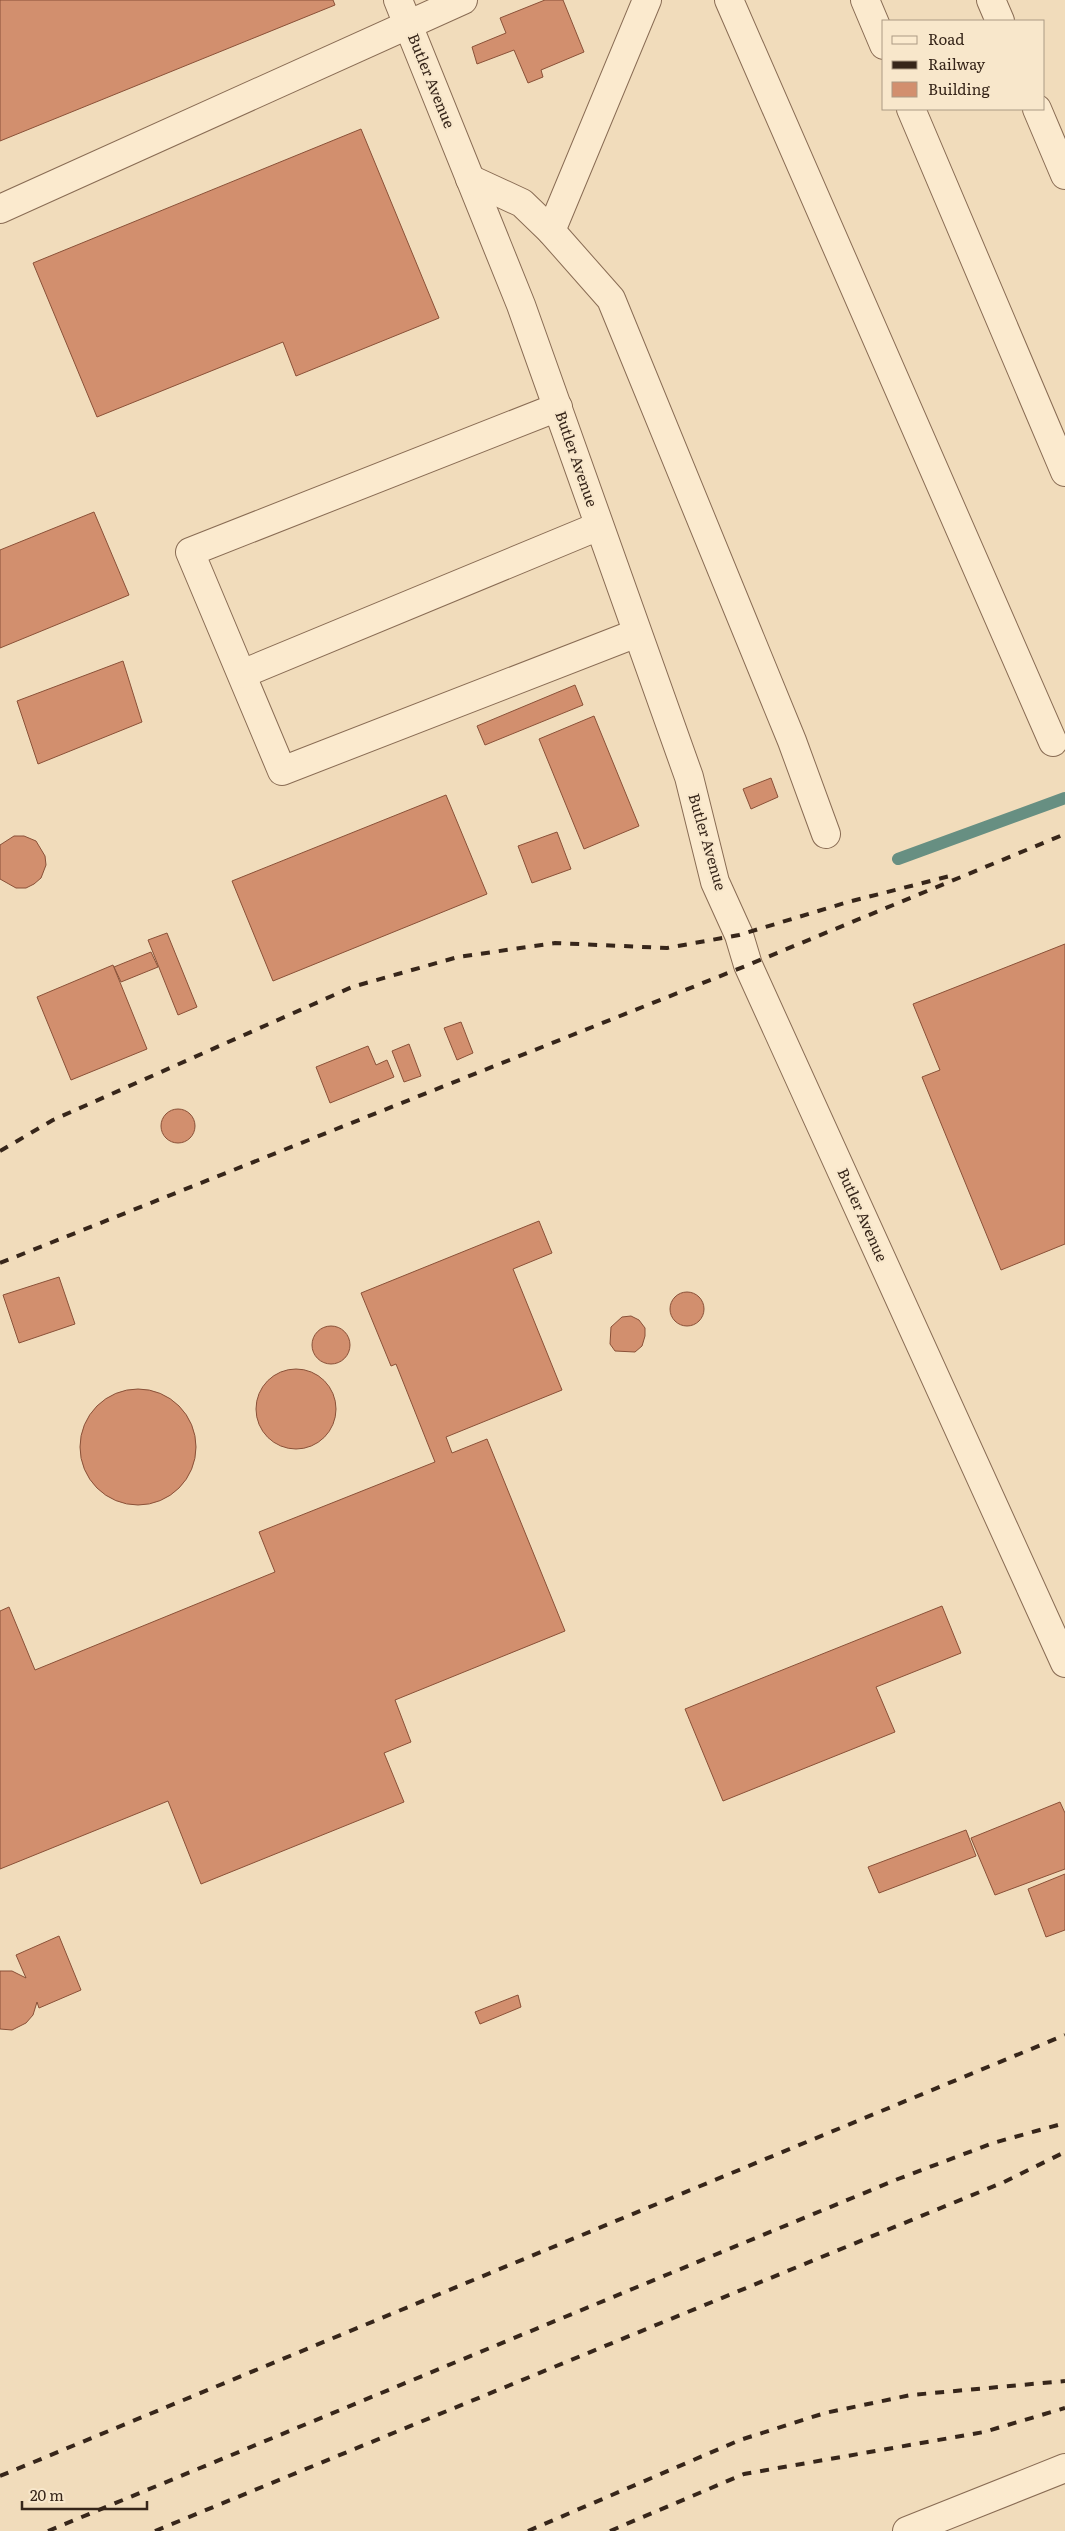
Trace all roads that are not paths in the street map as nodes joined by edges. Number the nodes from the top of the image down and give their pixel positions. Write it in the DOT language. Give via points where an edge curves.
graph roads {
  1 [pos="463,0"];
  2 [pos="647,0"];
  3 [pos="729,0"];
  4 [pos="865,0"];
  5 [pos="991,0"];
  6 [pos="403,12"];
  7 [pos="1000,20"];
  8 [pos="882,40"];
  9 [pos="911,110"];
  10 [pos="1037,110"];
  11 [pos="1065,175"];
  12 [pos="470,179"];
  13 [pos="0,209"];
  14 [pos="551,231"];
  15 [pos="558,407"];
  16 [pos="1065,472"];
  17 [pos="599,526"];
  18 [pos="637,633"];
  19 [pos="242,674"];
  20 [pos="1053,742"];
  21 [pos="826,834"];
  22 [pos="1065,1663"];
  23 [pos="1065,2468"];
  24 [pos="907,2531"];
  1 -- 6 [label="street"];
  2 -- 14 [label="street"];
  3 -- 20 [label="street"];
  4 -- 8 [label="street"];
  5 -- 7 [label="street"];
  6 -- 12 [label="street, Butler Avenue"];
  6 -- 13 [label="street"];
  9 -- 16 [label="street"];
  10 -- 11 [label="street"];
  12 -- 14 [label="street" via="522,203"];
  12 -- 15 [label="street, Butler Avenue"];
  14 -- 21 [label="street" via="611,299 792,741"];
  15 -- 17 [label="street, Butler Avenue"];
  15 -- 19 [label="street" via="190,552"];
  17 -- 18 [label="street, Butler Avenue"];
  17 -- 19 [label="street"];
  18 -- 19 [label="street" via="282,771"];
  18 -- 22 [label="street, Butler Avenue" via="689,777 715,882 739,935 748,965"];
  23 -- 24 [label="street"];
}
